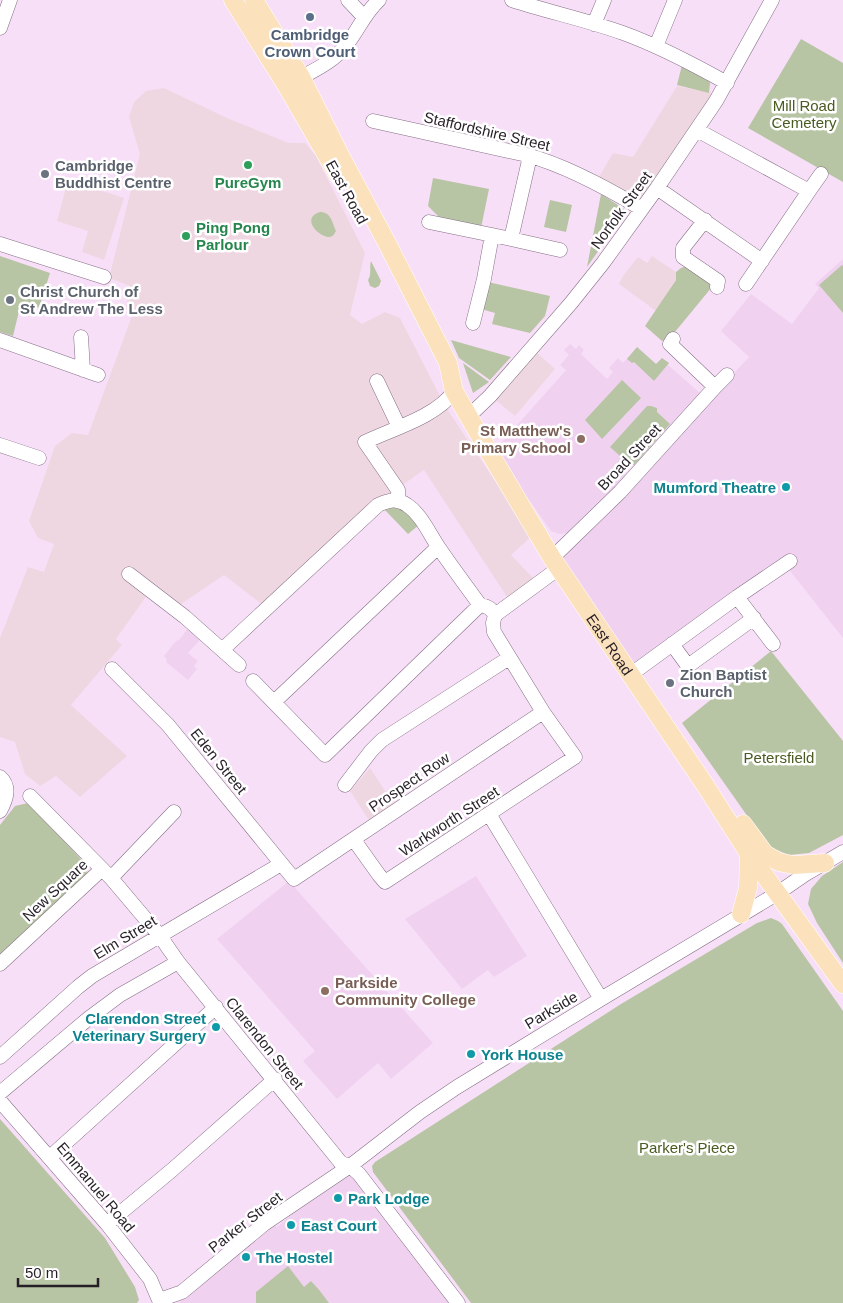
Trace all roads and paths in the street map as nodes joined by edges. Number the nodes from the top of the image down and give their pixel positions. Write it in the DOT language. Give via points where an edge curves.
graph roads {
  1 [pos="10,0"];
  2 [pos="233,0"];
  3 [pos="254,0"];
  4 [pos="348,0"];
  5 [pos="379,0"];
  6 [pos="512,0"];
  7 [pos="604,0"];
  8 [pos="675,0"];
  9 [pos="772,0"];
  10 [pos="364,17"];
  11 [pos="594,24"];
  12 [pos="0,28"];
  13 [pos="656,46"];
  14 [pos="727,82"];
  15 [pos="290,83"];
  16 [pos="374,121"];
  17 [pos="697,130"];
  18 [pos="530,156"];
  19 [pos="821,174"];
  20 [pos="657,188"];
  21 [pos="809,192"];
  22 [pos="642,209"];
  23 [pos="705,220"];
  24 [pos="428,222"];
  25 [pos="492,235"];
  26 [pos="511,239"];
  27 [pos="0,244"];
  28 [pos="560,250"];
  29 [pos="762,261"];
  30 [pos="104,277"];
  31 [pos="746,284"];
  32 [pos="717,287"];
  33 [pos="473,323"];
  34 [pos="81,337"];
  35 [pos="673,339"];
  36 [pos="0,340"];
  37 [pos="83,370"];
  38 [pos="728,375"];
  39 [pos="98,376"];
  40 [pos="377,381"];
  41 [pos="715,387"];
  42 [pos="453,390"];
  43 [pos="468,417"];
  44 [pos="399,427"];
  45 [pos="0,445"];
  46 [pos="39,458"];
  47 [pos="398,500"];
  48 [pos="438,547"];
  49 [pos="790,562"];
  50 [pos="556,563"];
  51 [pos="129,574"];
  52 [pos="738,597"];
  53 [pos="475,610"];
  54 [pos="495,615"];
  55 [pos="754,618"];
  56 [pos="672,644"];
  57 [pos="774,644"];
  58 [pos="222,650"];
  59 [pos="509,658"];
  60 [pos="239,665"];
  61 [pos="112,669"];
  62 [pos="630,675"];
  63 [pos="253,680"];
  64 [pos="274,702"];
  65 [pos="543,712"];
  66 [pos="4,783"];
  67 [pos="345,785"];
  68 [pos="705,785"];
  69 [pos="30,796"];
  70 [pos="0,811"];
  71 [pos="174,812"];
  72 [pos="489,814"];
  73 [pos="354,840"];
  74 [pos="843,852"];
  75 [pos="749,854"];
  76 [pos="825,863"];
  77 [pos="281,864"];
  78 [pos="107,873"];
  79 [pos="294,879"];
  80 [pos="778,892"];
  81 [pos="741,914"];
  82 [pos="160,936"];
  83 [pos="178,962"];
  84 [pos="0,964"];
  85 [pos="843,984"];
  86 [pos="600,999"];
  87 [pos="216,1007"];
  88 [pos="0,1057"];
  89 [pos="275,1080"];
  90 [pos="0,1093"];
  91 [pos="0,1101"];
  92 [pos="50,1157"];
  93 [pos="350,1166"];
  94 [pos="108,1224"];
  95 [pos="158,1301"];
  96 [pos="458,1303"];
  1 -- 12 [label="street"];
  2 -- 15 [label="main road, East Road"];
  3 -- 15 [label="main road, East Road"];
  4 -- 10 [label="street"];
  5 -- 10 [label="street"];
  6 -- 11 [label="street"];
  7 -- 11 [label="street"];
  8 -- 13 [label="street"];
  9 -- 14 [label="street, Norfolk Street"];
  10 -- 15 [label="street" via="335,57"];
  11 -- 13 [label="street"];
  13 -- 14 [label="street"];
  14 -- 17 [label="street, Norfolk Street"];
  15 -- 42 [label="main road, East Road" via="448,363"];
  16 -- 18 [label="street, Staffordshire Street"];
  17 -- 20 [label="street, Norfolk Street"];
  17 -- 21 [label="street"];
  18 -- 22 [label="street, Staffordshire Street" via="549,161"];
  18 -- 26 [label="street"];
  19 -- 21 [label="street"];
  20 -- 22 [label="street, Norfolk Street"];
  20 -- 23 [label="street"];
  21 -- 29 [label="street"];
  22 -- 43 [label="street, Norfolk Street" via="604,263 490,396"];
  23 -- 29 [label="street"];
  23 -- 32 [label="street" via="683,248 683,256 718,281"];
  24 -- 25 [label="street"];
  25 -- 26 [label="street"];
  25 -- 33 [label="street"];
  26 -- 28 [label="street"];
  27 -- 30 [label="street"];
  29 -- 31 [label="street"];
  34 -- 37 [label="street"];
  35 -- 41 [label="street" via="670,344"];
  36 -- 37 [label="street"];
  37 -- 39 [label="street"];
  38 -- 41 [label="street, Broad Street"];
  40 -- 44 [label="street"];
  41 -- 50 [label="street, Broad Street"];
  42 -- 43 [label="main road, East Road"];
  42 -- 44 [label="street" via="446,401 431,412"];
  43 -- 50 [label="main road, East Road"];
  44 -- 47 [label="street" via="365,442 398,490"];
  45 -- 46 [label="street"];
  47 -- 48 [label="street" via="418,516"];
  47 -- 58 [label="street" via="378,505"];
  48 -- 53 [label="street"];
  48 -- 64 [label="street"];
  49 -- 52 [label="street"];
  50 -- 54 [label="street, Broad Street"];
  50 -- 62 [label="main road, East Road"];
  51 -- 58 [label="street"];
  52 -- 55 [label="street"];
  52 -- 56 [label="street"];
  53 -- 54 [label="street" via="488,607"];
  53 -- 64 [label="street" via="326,755"];
  54 -- 59 [label="street" via="494,632"];
  55 -- 56 [label="street" via="688,666"];
  55 -- 57 [label="street"];
  56 -- 62 [label="street"];
  58 -- 60 [label="street"];
  59 -- 65 [label="street"];
  59 -- 67 [label="street" via="382,740"];
  61 -- 77 [label="street, Eden Street" via="168,725"];
  62 -- 68 [label="main road, East Road"];
  63 -- 64 [label="street"];
  65 -- 72 [label="street, Warkworth Street" via="575,757"];
  65 -- 73 [label="street, Prospect Row"];
  66 -- 70 [label="street" via="4,802"];
  68 -- 75 [label="main road, East Road"];
  68 -- 76 [label="main road" via="730,806 765,854 793,866"];
  69 -- 78 [label="street, New Square"];
  71 -- 78 [label="street"];
  72 -- 73 [label="street, Warkworth Street" via="385,882"];
  72 -- 86 [label="street"];
  73 -- 79 [label="street, Prospect Row"];
  74 -- 76 [label="street, Parkside"];
  75 -- 80 [label="main road, East Road"];
  75 -- 81 [label="main road" via="748,888"];
  76 -- 80 [label="street, Parkside"];
  77 -- 79 [label="street, Eden Street"];
  77 -- 82 [label="street, Elm Street"];
  78 -- 82 [label="street, Clarendon Street"];
  78 -- 84 [label="street, New Square"];
  80 -- 81 [label="street, Parkside"];
  80 -- 85 [label="main road, East Road"];
  81 -- 86 [label="street, Parkside"];
  82 -- 83 [label="street, Clarendon Street"];
  82 -- 88 [label="street, Elm Street" via="92,976"];
  83 -- 87 [label="street, Clarendon Street"];
  83 -- 90 [label="street" via="112,1001"];
  86 -- 93 [label="street, Parkside" via="420,1112"];
  87 -- 89 [label="street, Clarendon Street"];
  87 -- 92 [label="street"];
  89 -- 93 [label="street, Clarendon Street" via="341,1163"];
  89 -- 94 [label="street"];
  91 -- 92 [label="street, Emmanuel Road"];
  92 -- 94 [label="street, Emmanuel Road"];
  93 -- 95 [label="street, Parker Street" via="264,1224 182,1292"];
  93 -- 96 [label="street, Clarendon Street"];
  94 -- 95 [label="street, Emmanuel Road" via="150,1279"];
}
